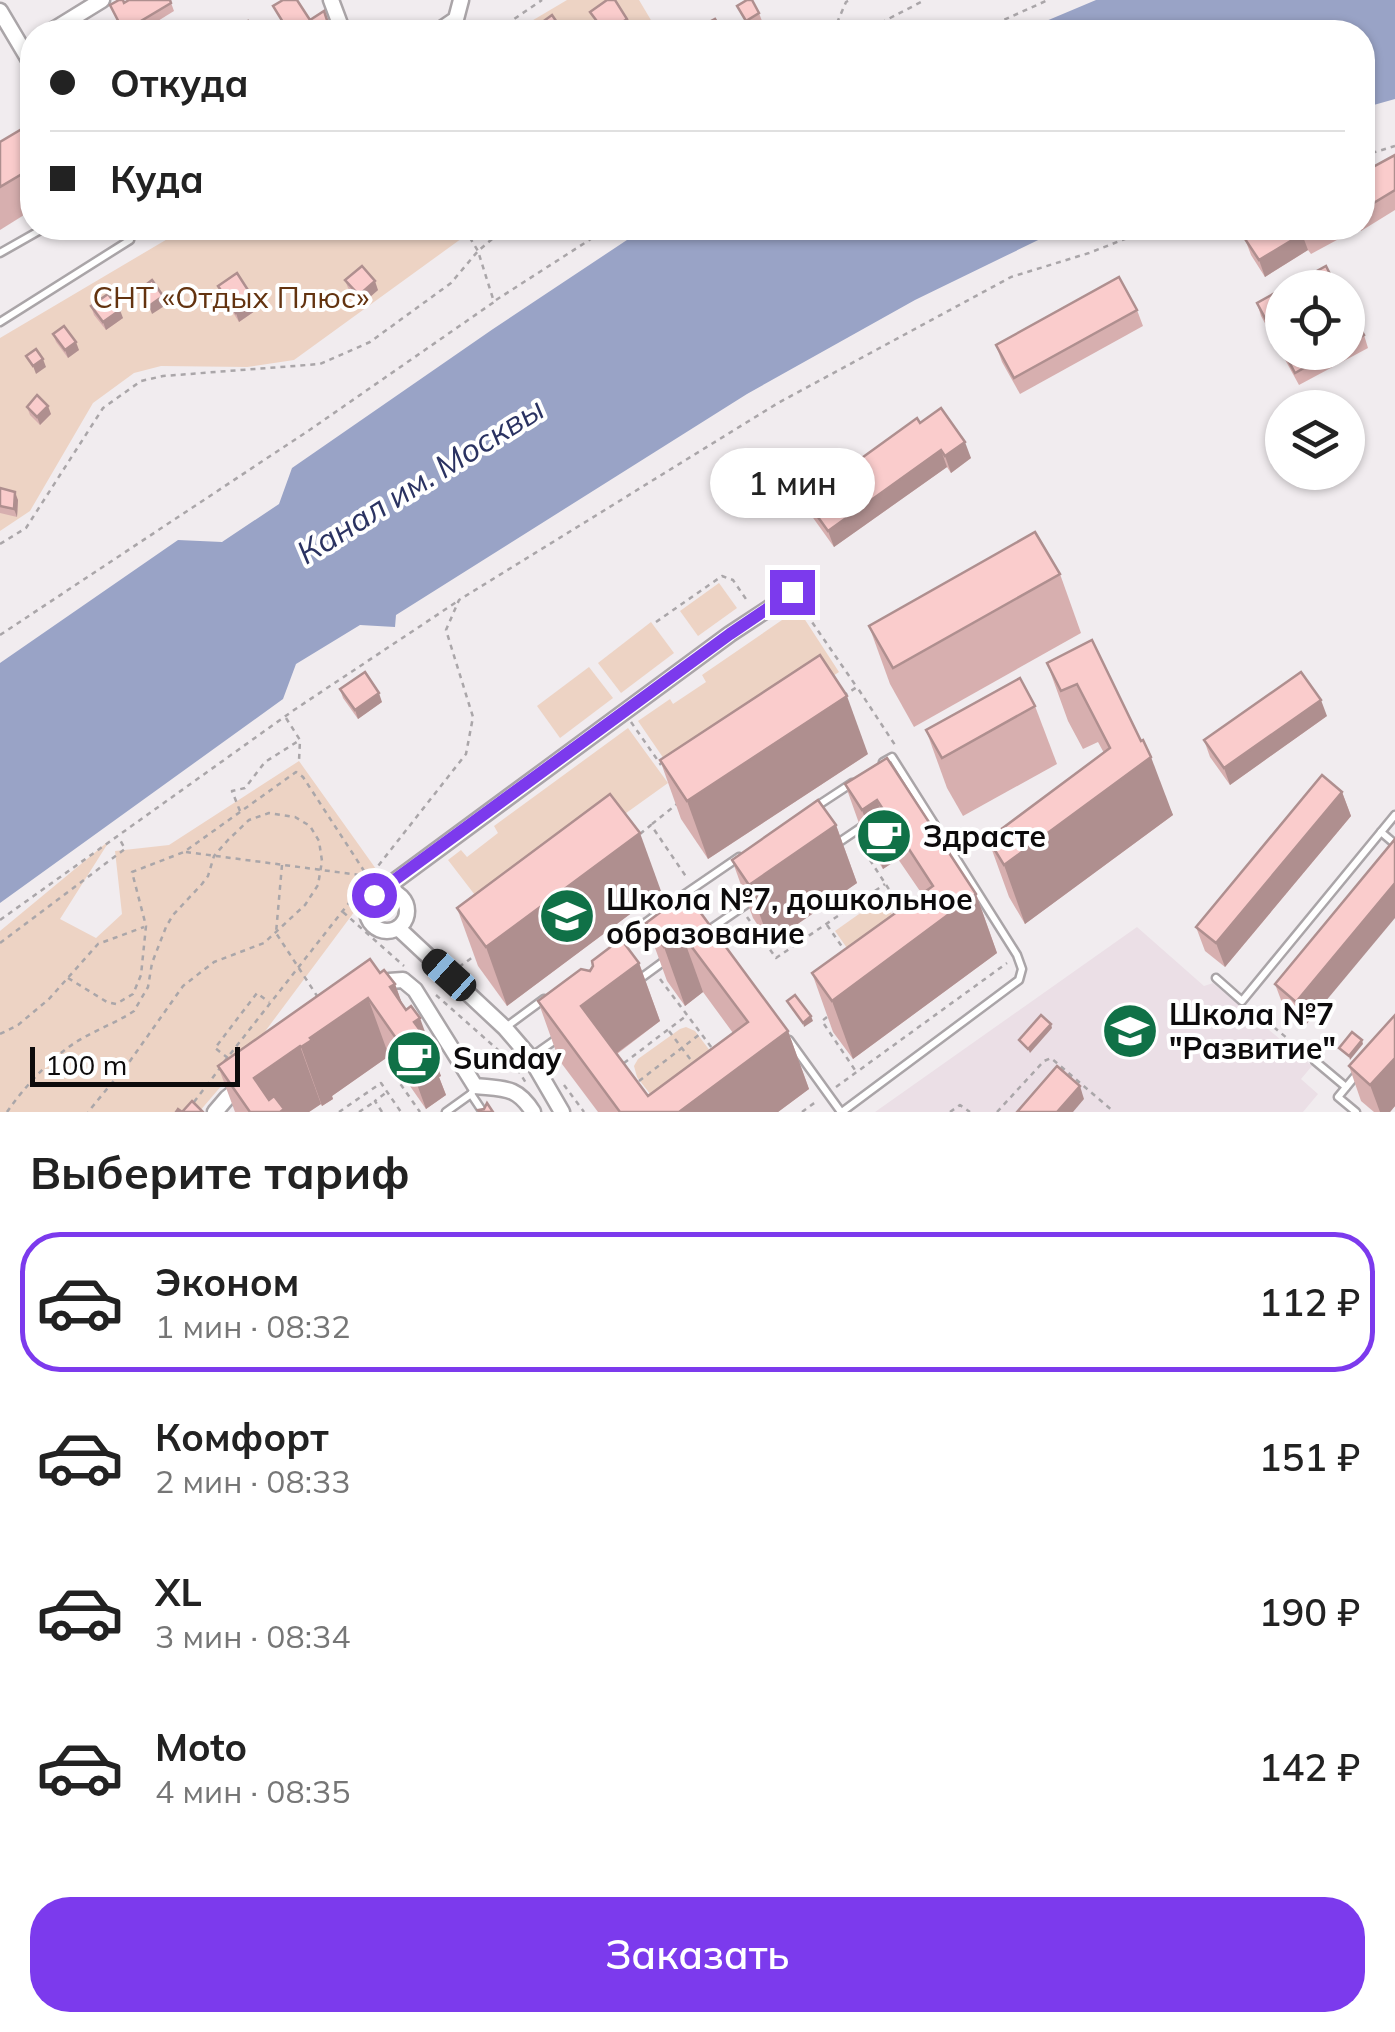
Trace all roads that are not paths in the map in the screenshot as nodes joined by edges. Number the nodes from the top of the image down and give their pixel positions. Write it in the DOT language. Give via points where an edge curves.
graph roads {
  1 [pos="102,0"];
  2 [pos="1,13"];
  3 [pos="70,20"];
  4 [pos="20,36"];
  5 [pos="23,240"];
  6 [pos="130,240"];
  7 [pos="0,253"];
  8 [pos="0,322"];
  9 [pos="792,592"];
  10 [pos="875,768"];
  11 [pos="859,778"];
  12 [pos="809,811"];
  13 [pos="1395,815"];
  14 [pos="868,823"];
  15 [pos="1381,832"];
  16 [pos="1395,844"];
  17 [pos="744,854"];
  18 [pos="820,854"];
  19 [pos="380,892"];
  20 [pos="682,896"];
  21 [pos="757,897"];
  22 [pos="691,907"];
  23 [pos="700,919"];
  24 [pos="398,928"];
  25 [pos="708,930"];
  26 [pos="694,940"];
  27 [pos="680,950"];
  28 [pos="608,951"];
  29 [pos="1216,978"];
  30 [pos="625,990"];
  31 [pos="549,995"];
  32 [pos="362,1001"];
  33 [pos="505,1028"];
  34 [pos="568,1030"];
  35 [pos="786,1036"];
  36 [pos="530,1058"];
  37 [pos="1315,1061"];
  38 [pos="262,1071"];
  39 [pos="1358,1074"];
  40 [pos="1346,1087"];
  41 [pos="473,1090"];
  42 [pos="534,1104"];
  43 [pos="215,1112"];
  44 [pos="446,1112"];
  45 [pos="483,1112"];
  46 [pos="562,1112"];
  47 [pos="842,1112"];
  48 [pos="1356,1112"];
  1 -- 3 [label="street"];
  2 -- 4 [label="street"];
  5 -- 7 [label="lane"];
  6 -- 8 [label="lane"];
  9 -- 19 [label="street"];
  10 -- 47 [label="lane" via="892,757 1022,969 1019,980"];
  11 -- 12 [label="lane"];
  13 -- 15 [label="lane"];
  14 -- 18 [label="lane"];
  15 -- 16 [label="lane"];
  15 -- 29 [label="lane" via="1242,1000"];
  17 -- 20 [label="lane"];
  19 -- 24 [label="street" via="398,895 406,906"];
  19 -- 24 [label="street" via="368,906 368,918 380,930"];
  20 -- 22 [label="lane"];
  20 -- 28 [label="lane"];
  21 -- 25 [label="lane"];
  23 -- 25 [label="lane"];
  24 -- 33 [label="street"];
  25 -- 26 [label="lane"];
  27 -- 30 [label="lane"];
  31 -- 33 [label="lane"];
  32 -- 41 [label="street" via="389,981 403,980"];
  33 -- 36 [label="street"];
  34 -- 36 [label="lane"];
  35 -- 47 [label="lane"];
  36 -- 46 [label="street"];
  37 -- 40 [label="lane"];
  38 -- 43 [label="street"];
  39 -- 40 [label="lane"];
  40 -- 48 [label="lane" via="1338,1097"];
  41 -- 42 [label="street" via="513,1090"];
  41 -- 44 [label="lane"];
  41 -- 45 [label="lane"];
}
